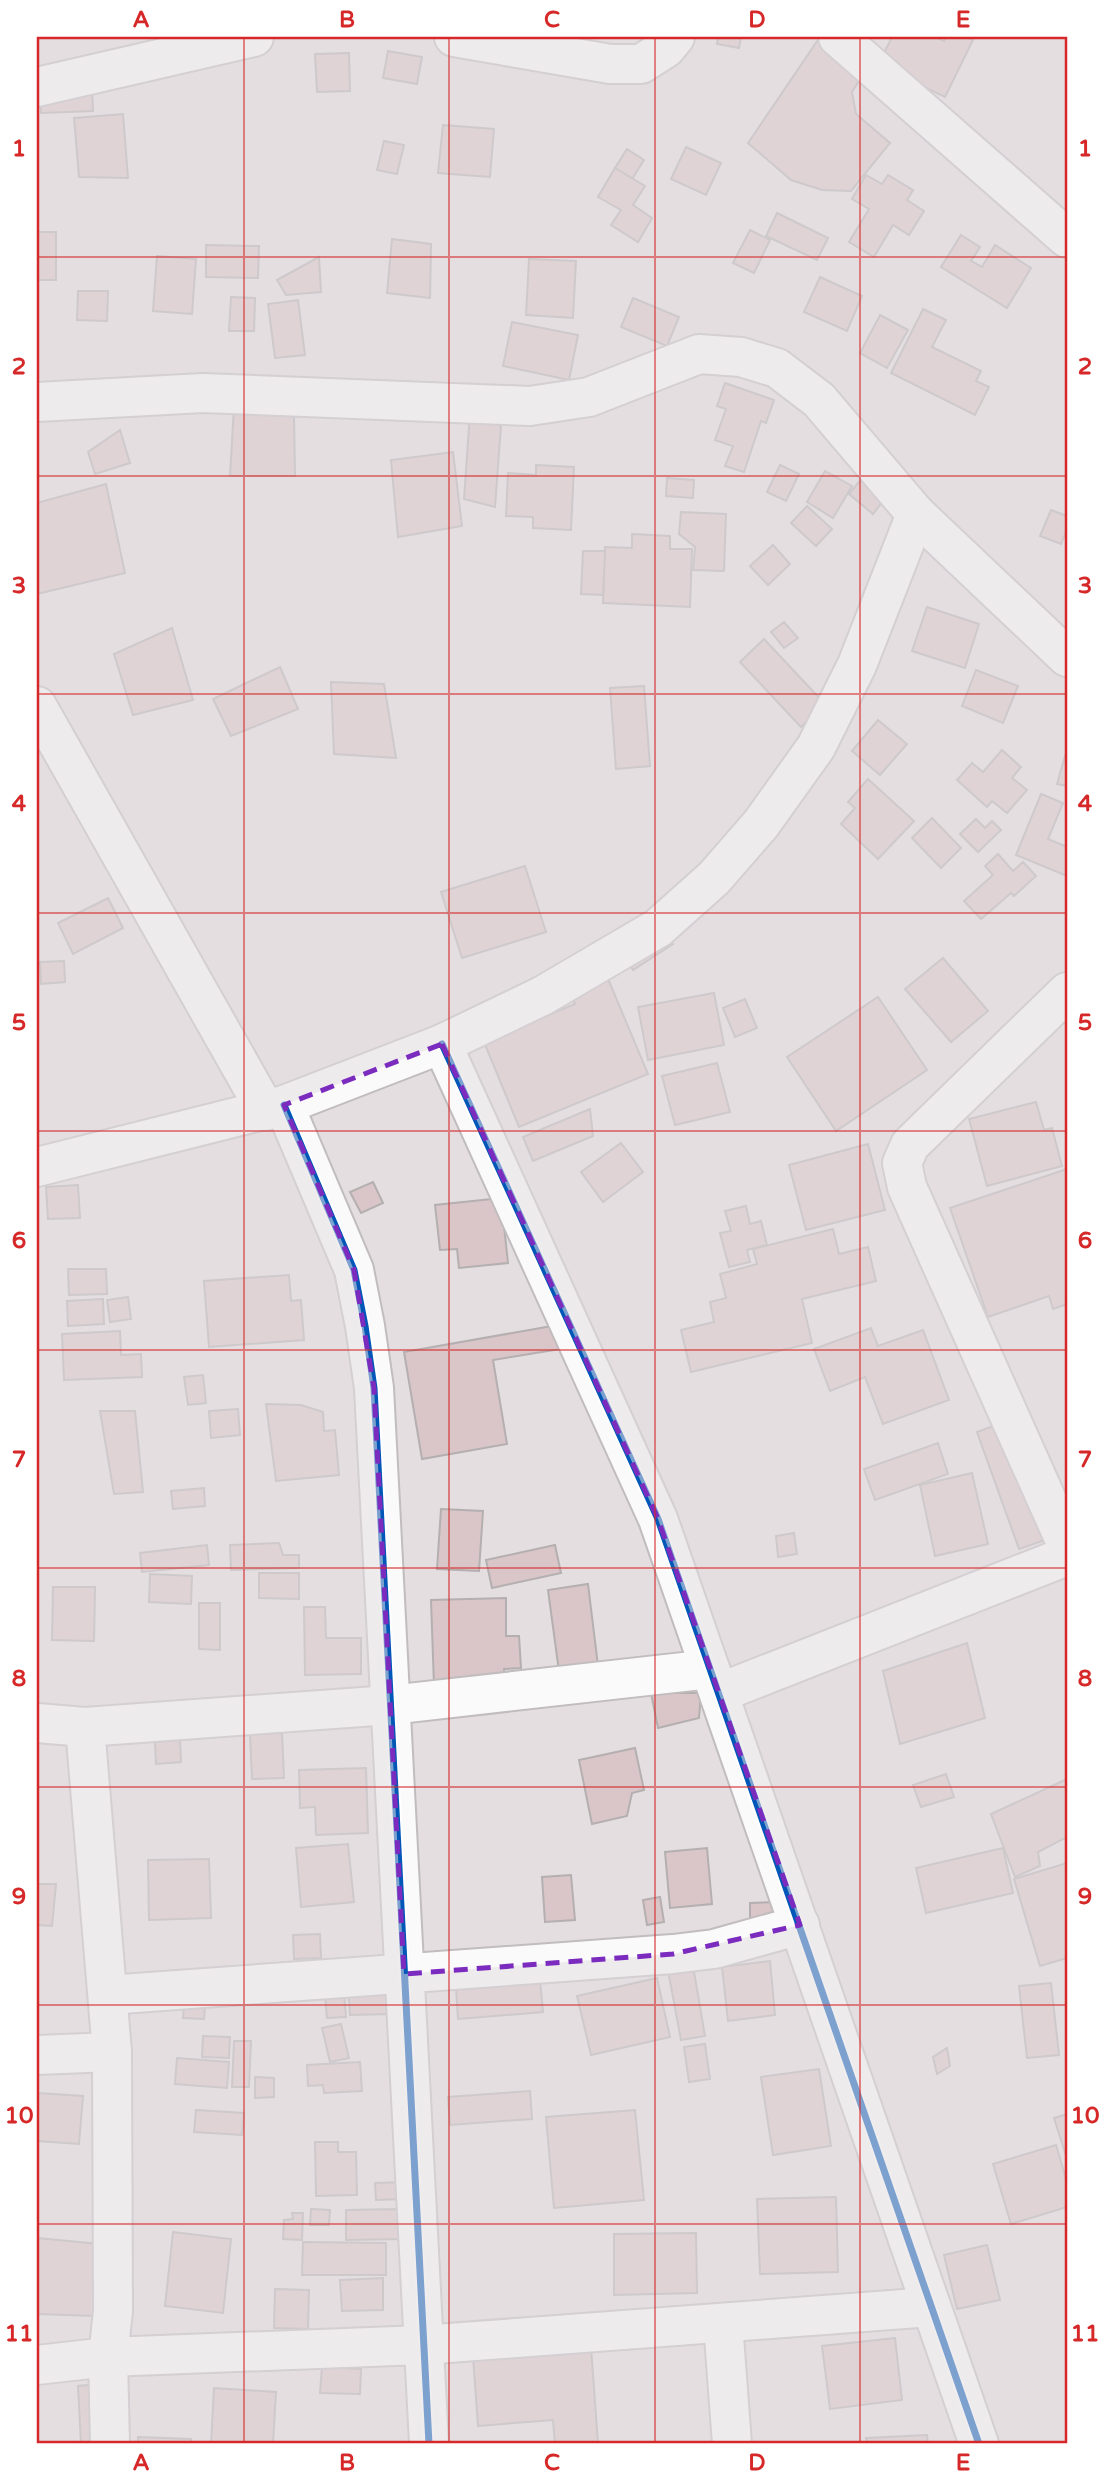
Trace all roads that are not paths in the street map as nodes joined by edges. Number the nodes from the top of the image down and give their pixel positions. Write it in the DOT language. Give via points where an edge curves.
graph roads {
  1 [pos="254,37"];
  2 [pos="454,37"];
  3 [pos="675,37"];
  4 [pos="838,37"];
  5 [pos="37,87"];
  6 [pos="1067,238"];
  7 [pos="37,402"];
  8 [pos="916,514"];
  9 [pos="1067,657"];
  10 [pos="37,706"];
  11 [pos="1067,992"];
  12 [pos="442,1044"];
  13 [pos="275,1108"];
  14 [pos="37,1167"];
  15 [pos="1067,1545"];
  16 [pos="1067,1556"];
  17 [pos="715,1681"];
  18 [pos="390,1705"];
  19 [pos="37,1723"];
  20 [pos="85,1727"];
  21 [pos="800,1924"];
  22 [pos="404,1974"];
  23 [pos="108,1995"];
  24 [pos="112,2052"];
  25 [pos="37,2055"];
  26 [pos="931,2307"];
  27 [pos="723,2323"];
  28 [pos="422,2345"];
  29 [pos="108,2357"];
  30 [pos="37,2365"];
  31 [pos="110,2444"];
  32 [pos="429,2444"];
  33 [pos="732,2444"];
  34 [pos="979,2444"];
  1 -- 5 [label="street"];
  2 -- 3 [label="street" via="610,64 641,64"];
  4 -- 6 [label="street"];
  7 -- 8 [label="street" via="204,393 530,406 589,397 699,354 741,358 777,368 819,400"];
  8 -- 9 [label="street"];
  8 -- 12 [label="street" via="857,665 816,747 761,824 714,878 658,928 542,996"];
  10 -- 13 [label="street"];
  11 -- 15 [label="street" via="910,1145 902,1163 908,1187"];
  12 -- 13 [label="street"];
  12 -- 17 [label="street" via="658,1519"];
  13 -- 14 [label="street"];
  13 -- 18 [label="street" via="354,1270 365,1326 374,1388"];
  16 -- 17 [label="street"];
  17 -- 18 [label="street"];
  17 -- 21 [label="street"];
  18 -- 20 [label="street"];
  18 -- 22 [label="street"];
  19 -- 20 [label="street"];
  20 -- 23 [label="street"];
  21 -- 22 [label="street" via="714,1949"];
  21 -- 26 [label="street"];
  22 -- 23 [label="street"];
  22 -- 28 [label="street"];
  23 -- 24 [label="street"];
  24 -- 25 [label="street"];
  24 -- 29 [label="street" via="113,2311"];
  26 -- 27 [label="street"];
  26 -- 34 [label="street"];
  27 -- 28 [label="street"];
  27 -- 33 [label="street"];
  28 -- 29 [label="street"];
  28 -- 32 [label="street"];
  29 -- 30 [label="street"];
  29 -- 31 [label="street"];
}
